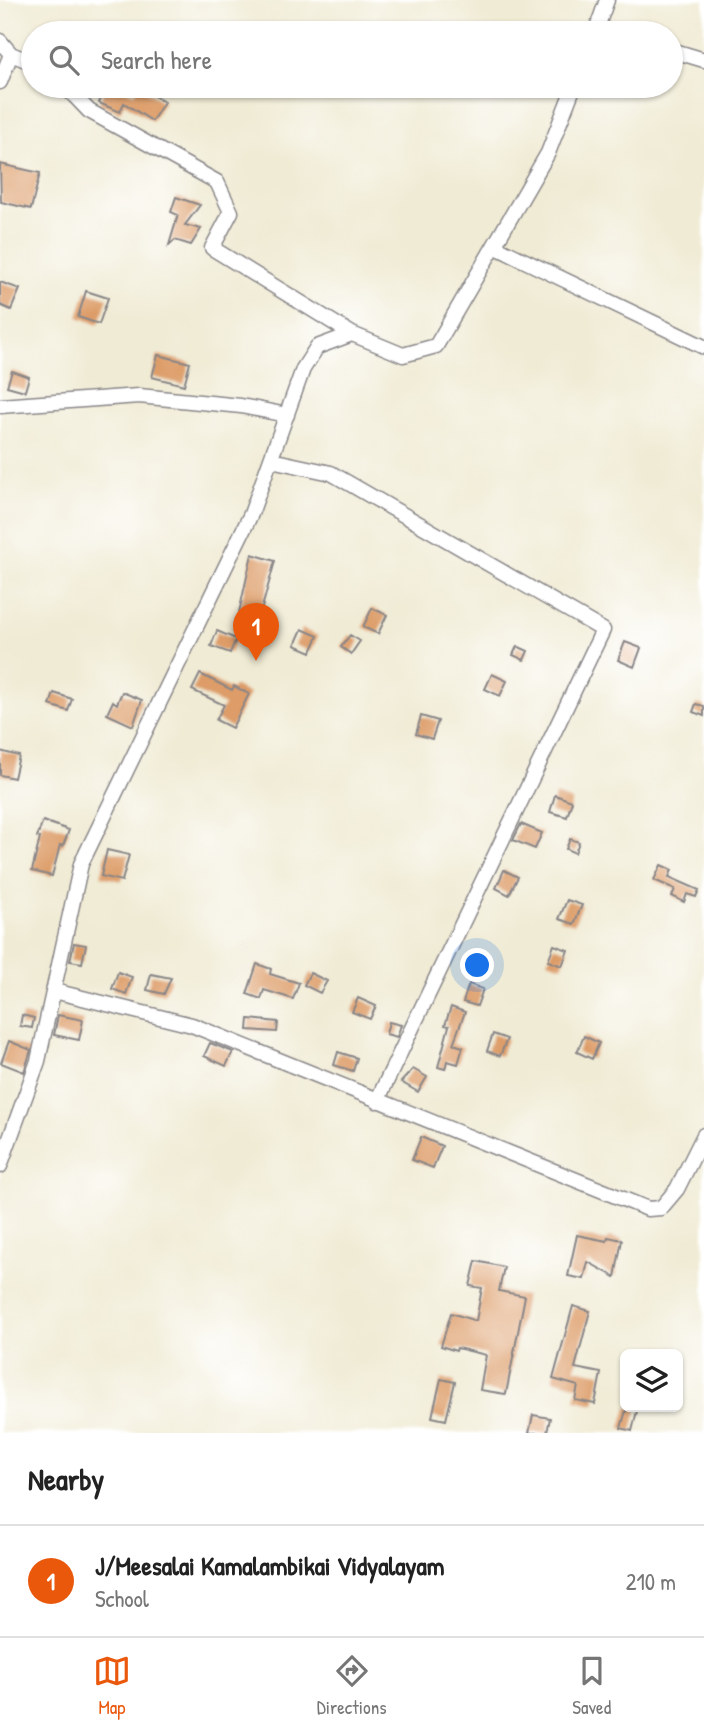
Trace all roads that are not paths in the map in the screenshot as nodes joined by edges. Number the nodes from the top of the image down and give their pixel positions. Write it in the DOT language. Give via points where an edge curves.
graph roads {
  1 [pos="607,0"];
  2 [pos="599,21"];
  3 [pos="0,41"];
  4 [pos="11,54"];
  5 [pos="683,54"];
  6 [pos="21,58"];
  7 [pos="704,60"];
  8 [pos="0,82"];
  9 [pos="77,98"];
  10 [pos="569,98"];
  11 [pos="494,246"];
  12 [pos="352,334"];
  13 [pos="704,347"];
  14 [pos="0,406"];
  15 [pos="287,415"];
  16 [pos="271,460"];
  17 [pos="54,991"];
  18 [pos="377,1101"];
  19 [pos="704,1135"];
  20 [pos="0,1166"];
  1 -- 2 [label="street"];
  3 -- 4 [label="street"];
  4 -- 6 [label="street"];
  4 -- 8 [label="street"];
  5 -- 7 [label="street"];
  9 -- 12 [label="street" via="89,111 217,182 230,212 212,248"];
  10 -- 11 [label="street" via="548,153"];
  11 -- 12 [label="street" via="436,346 403,355"];
  11 -- 13 [label="street"];
  12 -- 15 [label="street" via="317,347 303,369"];
  14 -- 15 [label="street" via="139,396"];
  15 -- 16 [label="street"];
  16 -- 17 [label="street" via="251,513 81,864"];
  16 -- 18 [label="street" via="331,473 603,630"];
  17 -- 18 [label="street" via="192,1025"];
  17 -- 20 [label="street" via="38,1061"];
  18 -- 19 [label="street" via="648,1209 661,1208 677,1189"];
}
